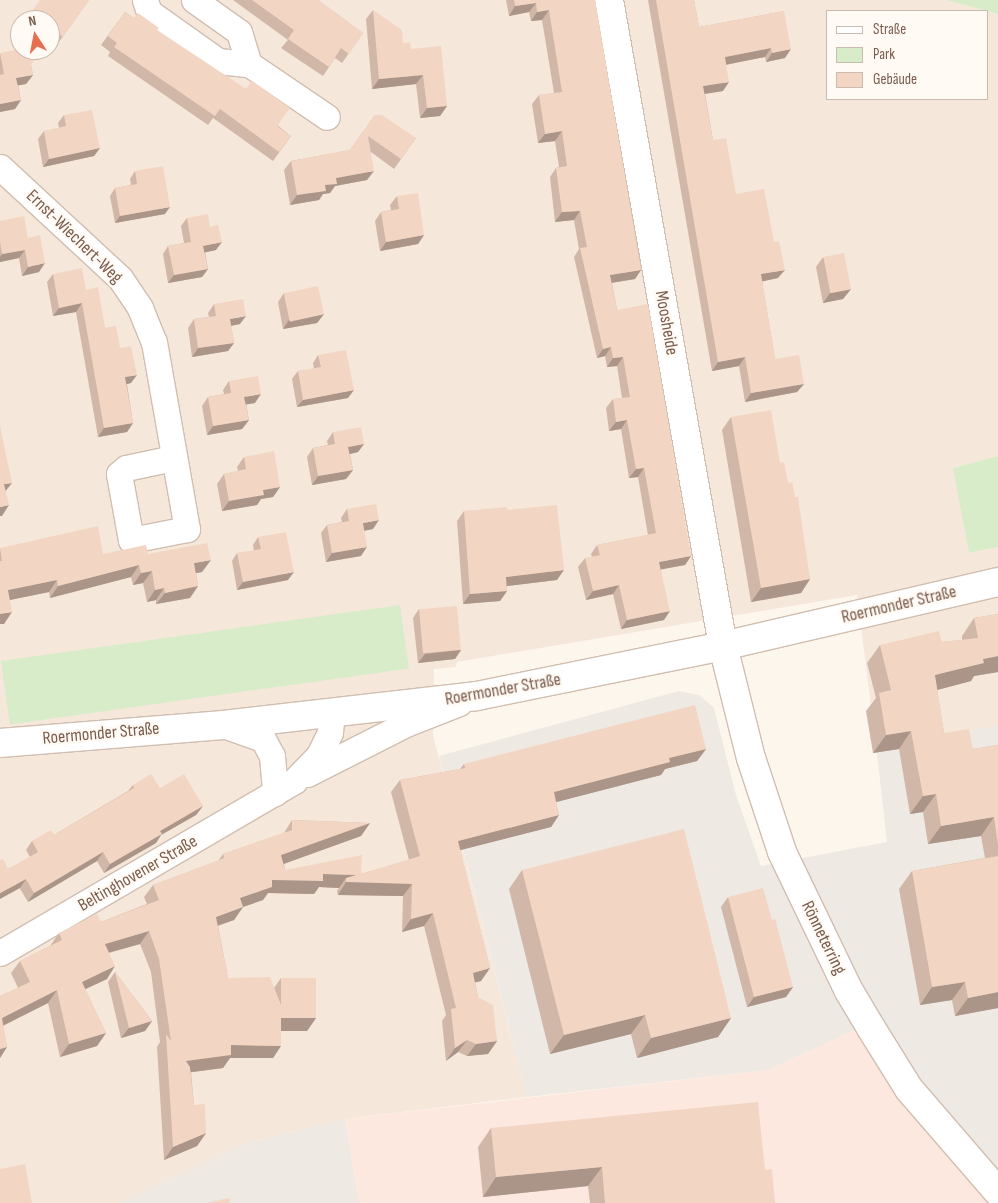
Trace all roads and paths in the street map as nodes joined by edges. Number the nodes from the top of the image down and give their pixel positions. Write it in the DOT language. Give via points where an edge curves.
graph roads {
  1 [pos="145,0"];
  2 [pos="194,0"];
  3 [pos="609,0"];
  4 [pos="249,64"];
  5 [pos="327,117"];
  6 [pos="0,168"];
  7 [pos="173,458"];
  8 [pos="998,582"];
  9 [pos="723,646"];
  10 [pos="477,696"];
  11 [pos="332,714"];
  12 [pos="224,725"];
  13 [pos="0,743"];
  14 [pos="284,787"];
  15 [pos="0,952"];
  16 [pos="998,1192"];
  1 -- 4 [label="street" via="149,12 218,61"];
  2 -- 4 [label="street" via="239,32"];
  3 -- 9 [label="street, Moosheide"];
  4 -- 5 [label="street"];
  6 -- 7 [label="street, Ernst-Wiechert-Weg" via="120,278 140,308 154,342"];
  8 -- 9 [label="street, Roermonder Straße"];
  9 -- 10 [label="street, Roermonder Straße"];
  9 -- 16 [label="street, Rönneterring" via="751,758 782,852 849,992 909,1089"];
  10 -- 11 [label="street, Roermonder Straße"];
  10 -- 14 [label="street, Beltinghovener Straße" via="406,724"];
  11 -- 12 [label="street, Roermonder Straße"];
  11 -- 14 [label="street, Beltinghovener Straße" via="330,732 319,755"];
  12 -- 13 [label="street, Roermonder Straße"];
  12 -- 14 [label="street" via="262,739"];
  14 -- 15 [label="street, Beltinghovener Straße"];
}
